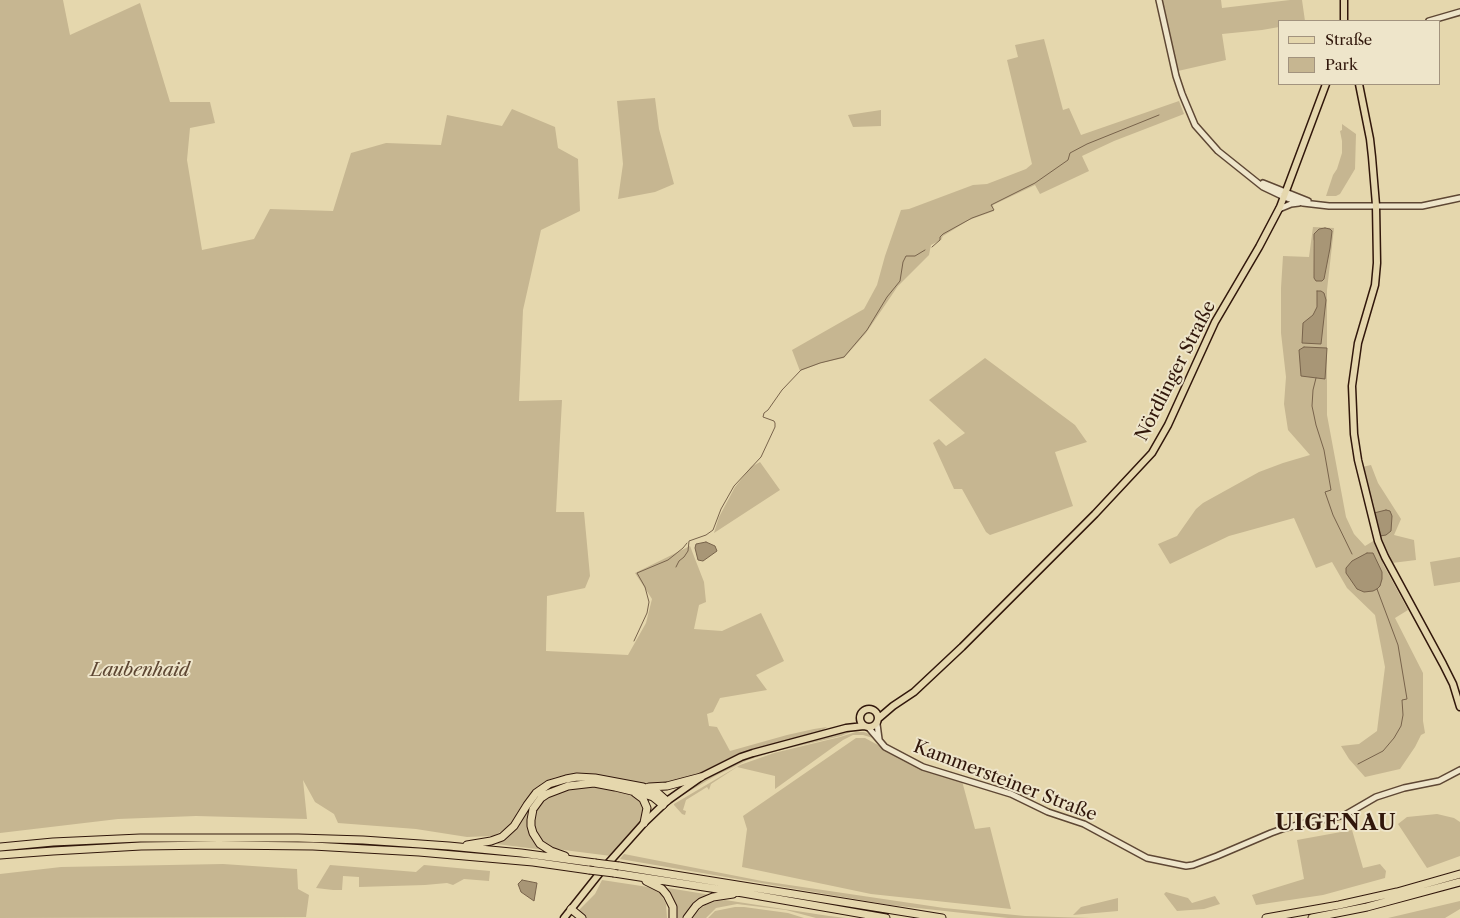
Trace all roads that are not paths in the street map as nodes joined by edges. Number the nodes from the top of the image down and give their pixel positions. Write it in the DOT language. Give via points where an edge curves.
graph roads {
  1 [pos="1159,0"];
  2 [pos="1344,0"];
  3 [pos="1460,12"];
  4 [pos="1344,20"];
  5 [pos="1432,20"];
  6 [pos="1326,85"];
  7 [pos="1359,85"];
  8 [pos="1285,195"];
  9 [pos="1460,198"];
  10 [pos="1303,203"];
  11 [pos="1314,204"];
  12 [pos="1376,205"];
  13 [pos="1278,209"];
  14 [pos="1460,707"];
  15 [pos="860,718"];
  16 [pos="877,718"];
  17 [pos="866,726"];
  18 [pos="846,728"];
  19 [pos="879,740"];
  20 [pos="1460,770"];
  21 [pos="701,777"];
  22 [pos="643,787"];
  23 [pos="631,790"];
  24 [pos="665,803"];
  25 [pos="644,824"];
  26 [pos="449,846"];
  27 [pos="0,847"];
  28 [pos="0,855"];
  29 [pos="577,860"];
  30 [pos="1460,874"];
  31 [pos="634,876"];
  32 [pos="1460,882"];
  33 [pos="743,893"];
  34 [pos="568,913"];
  35 [pos="575,918"];
  36 [pos="582,918"];
  37 [pos="673,918"];
  38 [pos="687,918"];
  39 [pos="886,918"];
  40 [pos="942,918"];
  41 [pos="1266,918"];
  42 [pos="1312,918"];
  1 -- 8 [label="street" via="1182,94 1195,125 1218,152 1262,187"];
  2 -- 4 [label="main road"];
  3 -- 5 [label="street"];
  6 -- 8 [label="main road, Nördlinger Straße"];
  7 -- 12 [label="main road" via="1370,139"];
  8 -- 10 [label="street"];
  8 -- 11 [label="street"];
  8 -- 13 [label="main road, Nördlinger Straße"];
  9 -- 12 [label="street" via="1422,206"];
  10 -- 11 [label="street"];
  10 -- 13 [label="street"];
  11 -- 12 [label="street"];
  12 -- 14 [label="main road" via="1375,285 1358,343 1351,400 1358,460 1385,558 1450,677"];
  13 -- 16 [label="main road, Nördlinger Straße" via="1215,322 1152,453 962,647 914,692"];
  15 -- 16 [label="main road" via="865,710 871,709"];
  15 -- 17 [label="main road"];
  15 -- 18 [label="main road"];
  16 -- 17 [label="main road" via="873,727"];
  16 -- 19 [label="street"];
  17 -- 18 [label="main road"];
  17 -- 19 [label="street, Kammersteiner Straße"];
  18 -- 21 [label="main road" via="741,757"];
  19 -- 20 [label="street, Kammersteiner Straße" via="885,747 923,767 1011,794 1048,812 1084,824 1146,858 1186,866 1282,829 1345,815 1376,797 1439,781"];
  21 -- 22 [label="highway" via="667,786"];
  21 -- 24 [label="main road"];
  22 -- 24 [label="highway" via="658,794"];
  22 -- 26 [label="highway" via="586,777 557,781 536,793 514,826 502,837"];
  23 -- 24 [label="highway"];
  23 -- 25 [label="highway" via="646,804 648,811"];
  23 -- 29 [label="highway" via="603,784 576,784 554,790 537,802 531,820 536,839 546,848"];
  24 -- 25 [label="main road"];
  25 -- 34 [label="main road"];
  26 -- 27 [label="highway" via="363,840 224,837 96,840"];
  26 -- 29 [label="highway"];
  28 -- 31 [label="highway, bridge" via="141,846 304,846 524,861"];
  29 -- 40 [label="highway, bridge"];
  30 -- 41 [label="highway" via="1339,906"];
  31 -- 33 [label="highway"];
  31 -- 37 [label="highway" via="662,889 670,901"];
  32 -- 42 [label="highway" via="1368,907"];
  33 -- 38 [label="highway" via="706,900 696,906"];
  33 -- 39 [label="highway"];
  34 -- 35 [label="highway"];
  34 -- 36 [label="highway"];
}
